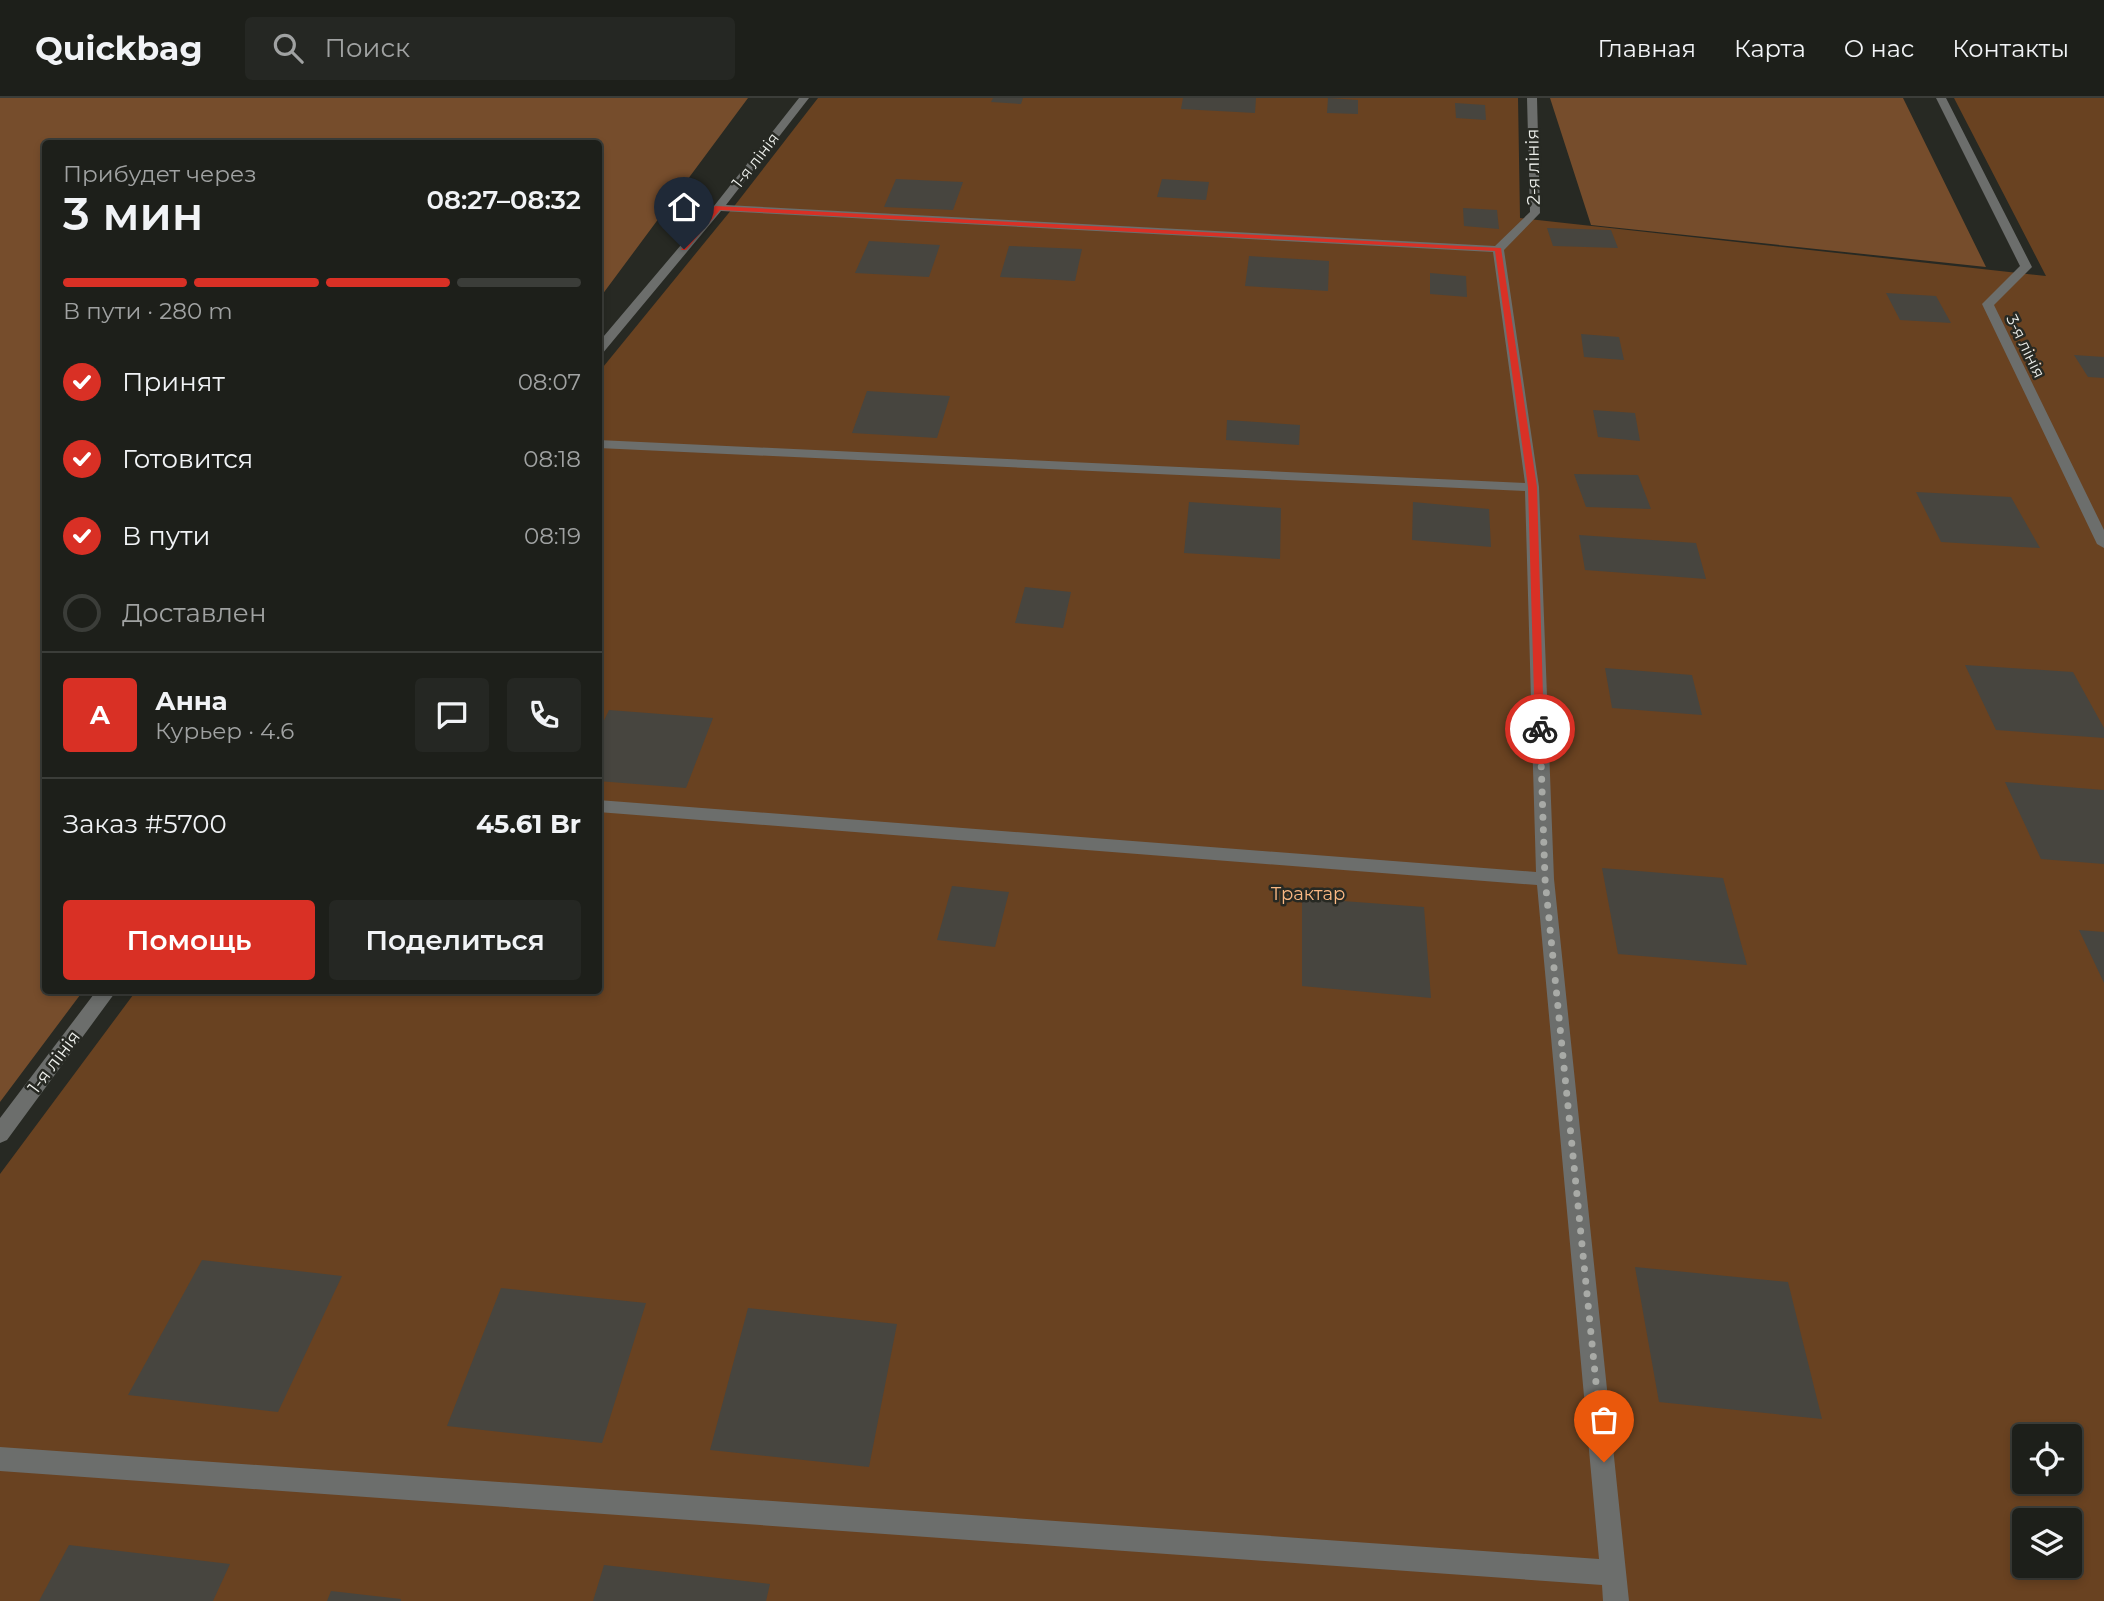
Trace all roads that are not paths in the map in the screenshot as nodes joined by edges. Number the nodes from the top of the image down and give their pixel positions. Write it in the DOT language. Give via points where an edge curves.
graph roads {
  1 [pos="804,98"];
  2 [pos="1532,98"];
  3 [pos="1941,98"];
  4 [pos="718,208"];
  5 [pos="1498,249"];
  6 [pos="602,346"];
  7 [pos="602,444"];
  8 [pos="1532,487"];
  9 [pos="2104,544"];
  10 [pos="602,806"];
  11 [pos="1545,879"];
  12 [pos="105,994"];
  13 [pos="0,1134"];
  14 [pos="0,1459"];
  15 [pos="1615,1573"];
  16 [pos="1616,1601"];
  1 -- 4 [label="street, 1-я лінія"];
  2 -- 5 [label="street, 2-я лінія" via="1535,213"];
  3 -- 9 [label="street, 3-я лінія" via="2026,267 1988,304"];
  4 -- 5 [label="street"];
  4 -- 6 [label="street, 1-я лінія"];
  5 -- 8 [label="street"];
  7 -- 8 [label="street"];
  8 -- 11 [label="street"];
  10 -- 11 [label="street"];
  11 -- 15 [label="street"];
  12 -- 13 [label="street, 1-я лінія"];
  14 -- 15 [label="street"];
  15 -- 16 [label="street"];
}
